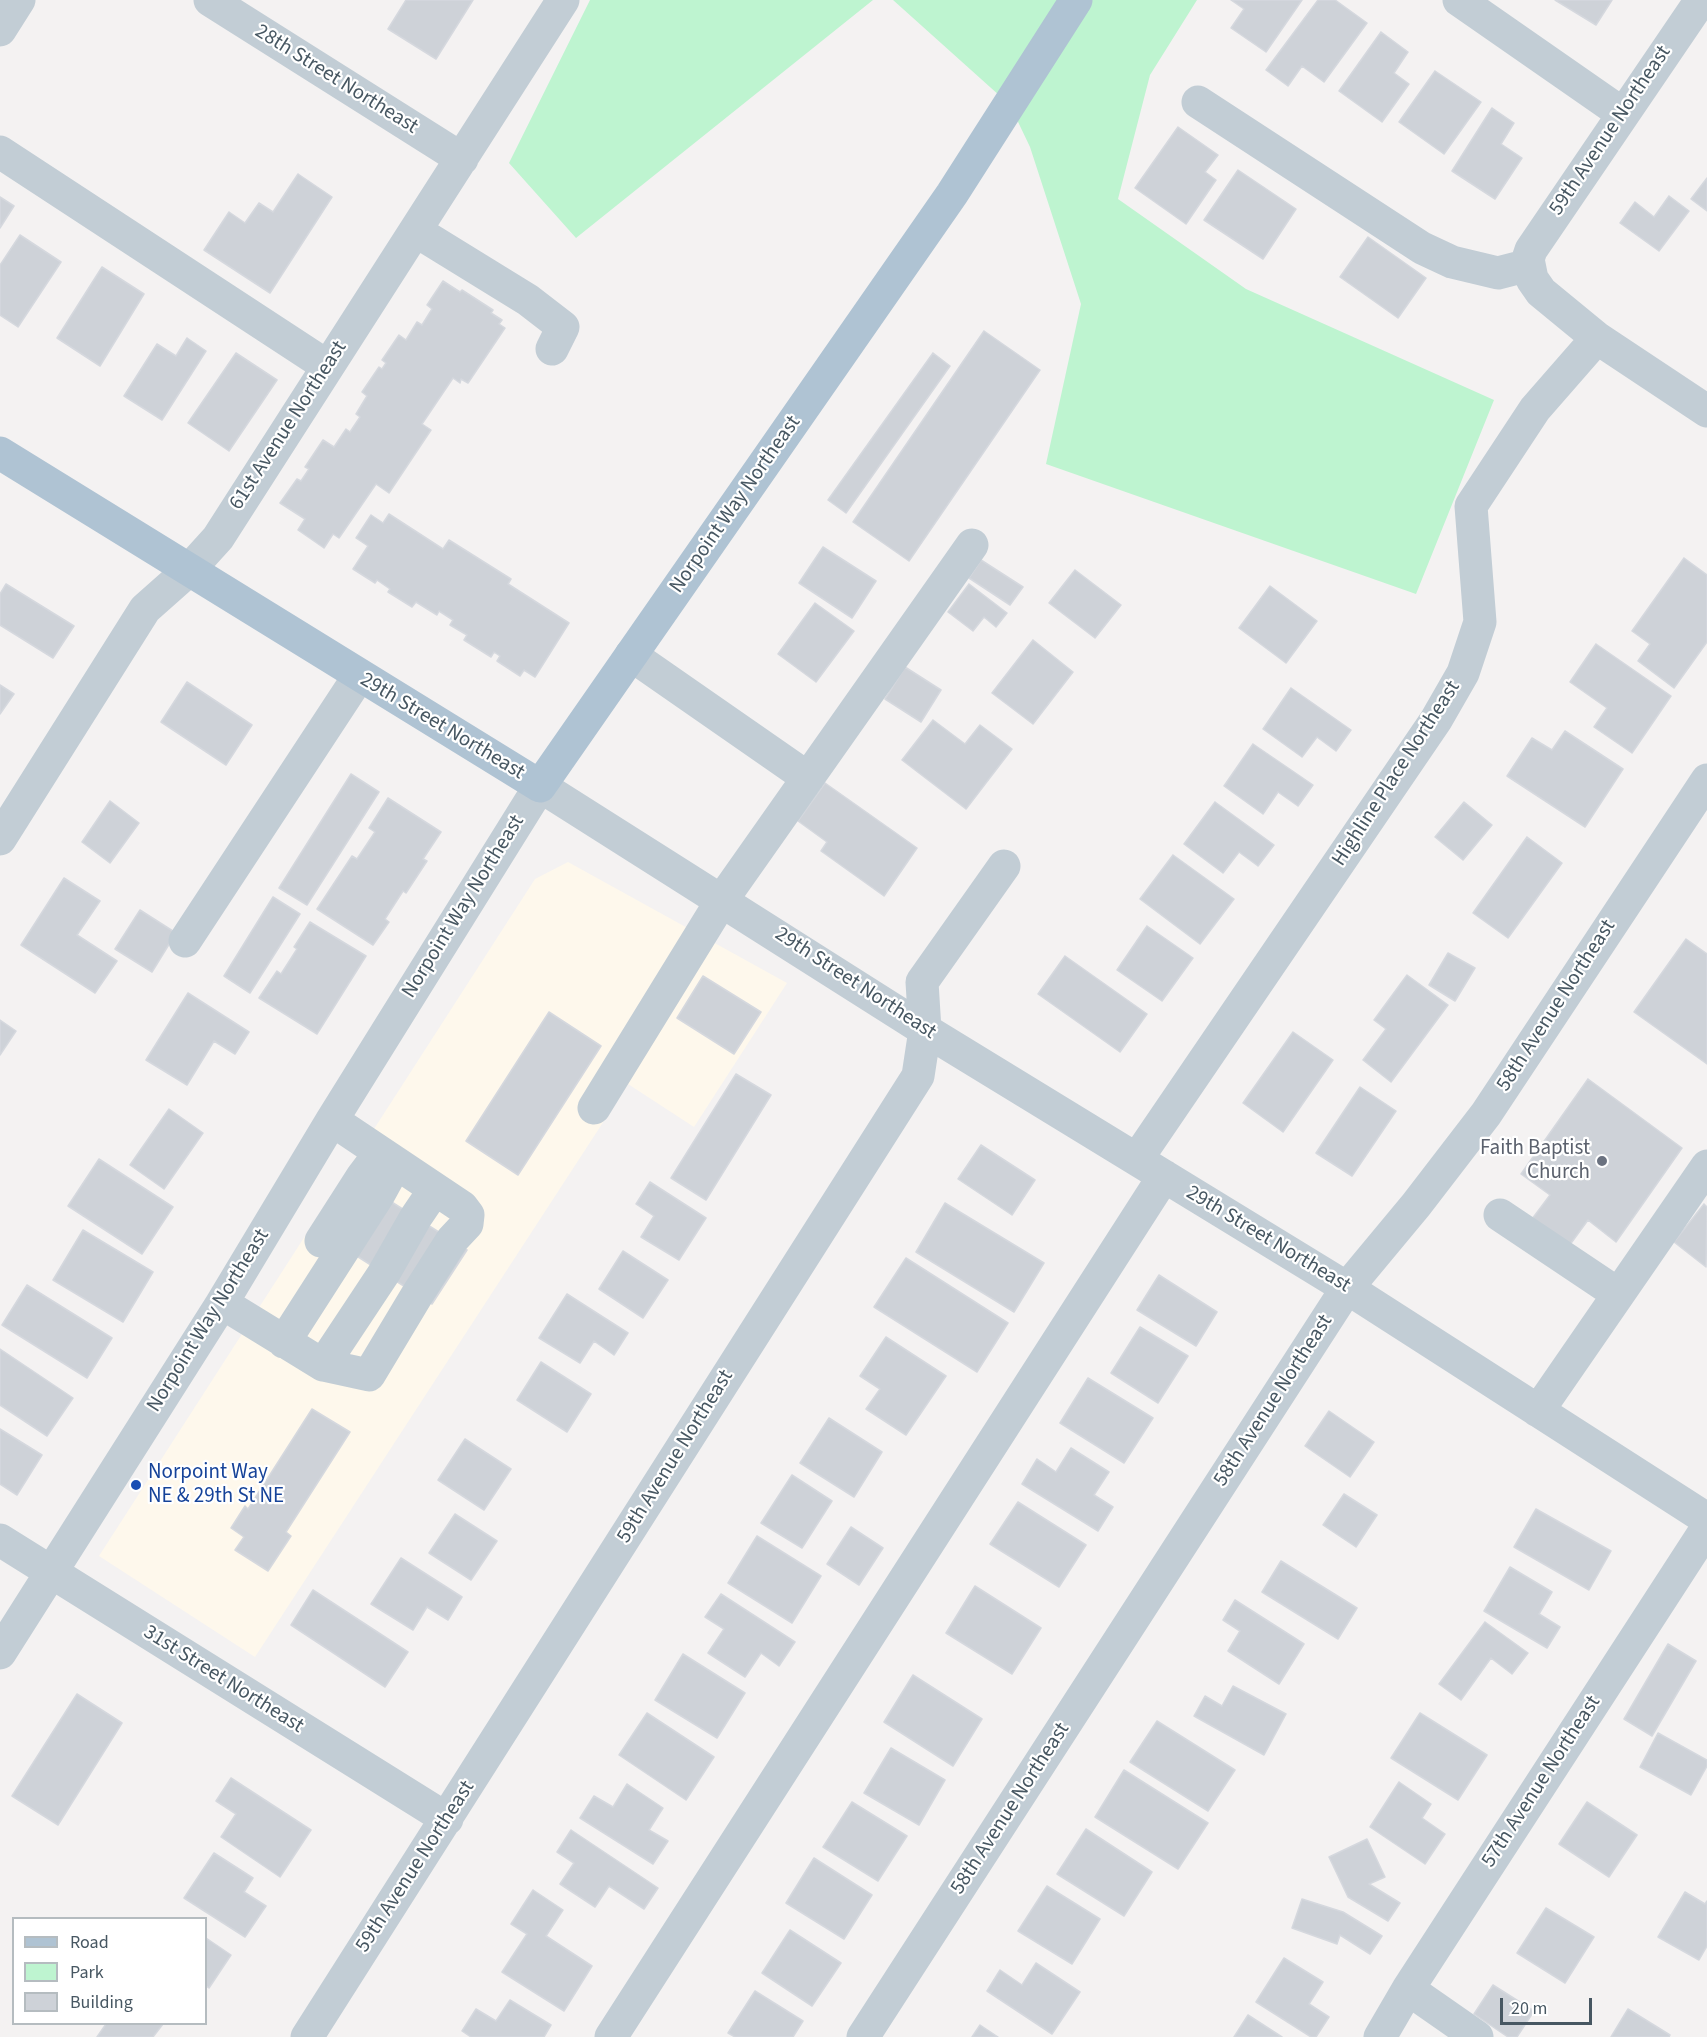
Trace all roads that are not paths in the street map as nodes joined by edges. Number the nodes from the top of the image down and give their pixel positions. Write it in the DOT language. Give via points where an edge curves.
graph roads {
  1 [pos="19,0"];
  2 [pos="210,0"];
  3 [pos="563,0"];
  4 [pos="1076,0"];
  5 [pos="1459,0"];
  6 [pos="1701,0"];
  7 [pos="0,30"];
  8 [pos="1198,102"];
  9 [pos="1623,114"];
  10 [pos="0,152"];
  11 [pos="462,159"];
  12 [pos="416,231"];
  13 [pos="1529,265"];
  14 [pos="1597,338"];
  15 [pos="552,349"];
  16 [pos="327,366"];
  17 [pos="1707,411"];
  18 [pos="0,453"];
  19 [pos="972,545"];
  20 [pos="189,570"];
  21 [pos="631,655"];
  22 [pos="359,676"];
  23 [pos="808,778"];
  24 [pos="1707,780"];
  25 [pos="540,786"];
  26 [pos="0,839"];
  27 [pos="1004,866"];
  28 [pos="722,900"];
  29 [pos="185,941"];
  30 [pos="925,1030"];
  31 [pos="594,1108"];
  32 [pos="332,1120"];
  33 [pos="388,1158"];
  34 [pos="1707,1166"];
  35 [pos="1150,1168"];
  36 [pos="435,1189"];
  37 [pos="1500,1215"];
  38 [pos="1347,1288"];
  39 [pos="1618,1294"];
  40 [pos="222,1303"];
  41 [pos="274,1336"];
  42 [pos="323,1365"];
  43 [pos="1538,1411"];
  44 [pos="1707,1519"];
  45 [pos="1707,1528"];
  46 [pos="0,1540"];
  47 [pos="51,1572"];
  48 [pos="0,1653"];
  49 [pos="447,1819"];
  50 [pos="1408,1989"];
  51 [pos="307,2037"];
  52 [pos="611,2037"];
  53 [pos="863,2037"];
  54 [pos="1380,2037"];
  55 [pos="1477,2037"];
  1 -- 7 [label="street"];
  2 -- 11 [label="street, 28th Street Northeast"];
  3 -- 11 [label="street, 61st Avenue Northeast"];
  4 -- 21 [label="main road, Norpoint Way Northeast" via="952,194"];
  5 -- 9 [label="street"];
  6 -- 9 [label="street, 59th Avenue Northeast"];
  8 -- 13 [label="street" via="1422,248 1452,262 1498,273"];
  9 -- 13 [label="street, 59th Avenue Northeast" via="1531,250"];
  10 -- 16 [label="street"];
  11 -- 12 [label="street, 61st Avenue Northeast"];
  12 -- 15 [label="street" via="528,300 563,327"];
  12 -- 16 [label="street, 61st Avenue Northeast"];
  13 -- 14 [label="street" via="1541,292"];
  14 -- 17 [label="street"];
  14 -- 35 [label="street, Highline Place Northeast" via="1535,409 1471,506 1480,622 1463,673"];
  16 -- 20 [label="street, 61st Avenue Northeast" via="218,538"];
  18 -- 20 [label="main road, 29th Street Northeast"];
  19 -- 23 [label="street"];
  20 -- 22 [label="main road, 29th Street Northeast"];
  20 -- 26 [label="street, 61st Avenue Northeast" via="145,609"];
  21 -- 23 [label="street"];
  21 -- 25 [label="main road, Norpoint Way Northeast"];
  22 -- 25 [label="main road, 29th Street Northeast"];
  22 -- 29 [label="street"];
  23 -- 28 [label="street"];
  24 -- 38 [label="street, 58th Avenue Northeast" via="1486,1114"];
  25 -- 28 [label="street, 29th Street Northeast"];
  25 -- 32 [label="street, Norpoint Way Northeast"];
  27 -- 30 [label="street, 59th Avenue Northeast" via="922,982"];
  28 -- 30 [label="street, 29th Street Northeast"];
  28 -- 31 [label="street"];
  30 -- 35 [label="street, 29th Street Northeast"];
  30 -- 49 [label="street, 59th Avenue Northeast" via="918,1076"];
  32 -- 33 [label="street"];
  32 -- 40 [label="street, Norpoint Way Northeast"];
  33 -- 36 [label="street"];
  33 -- 41 [label="street" via="362,1177"];
  34 -- 39 [label="street"];
  35 -- 38 [label="street, 29th Street Northeast"];
  35 -- 52 [label="street, Highline Place Northeast"];
  36 -- 42 [label="street"];
  36 -- 42 [label="street" via="462,1207 468,1215 466,1224 452,1240 369,1375"];
  37 -- 39 [label="street"];
  38 -- 43 [label="street, 29th Street Northeast"];
  38 -- 53 [label="street, 58th Avenue Northeast"];
  39 -- 43 [label="street"];
  40 -- 41 [label="street"];
  40 -- 47 [label="street, Norpoint Way Northeast"];
  41 -- 42 [label="street"];
  43 -- 44 [label="street, 29th Street Northeast"];
  45 -- 50 [label="street, 57th Avenue Northeast"];
  46 -- 47 [label="street, 31st Street Northeast"];
  47 -- 48 [label="street, Norpoint Way Northeast"];
  47 -- 49 [label="street, 31st Street Northeast"];
  49 -- 51 [label="street, 59th Avenue Northeast"];
  50 -- 54 [label="street, 57th Avenue Northeast"];
  50 -- 55 [label="street"];
}
